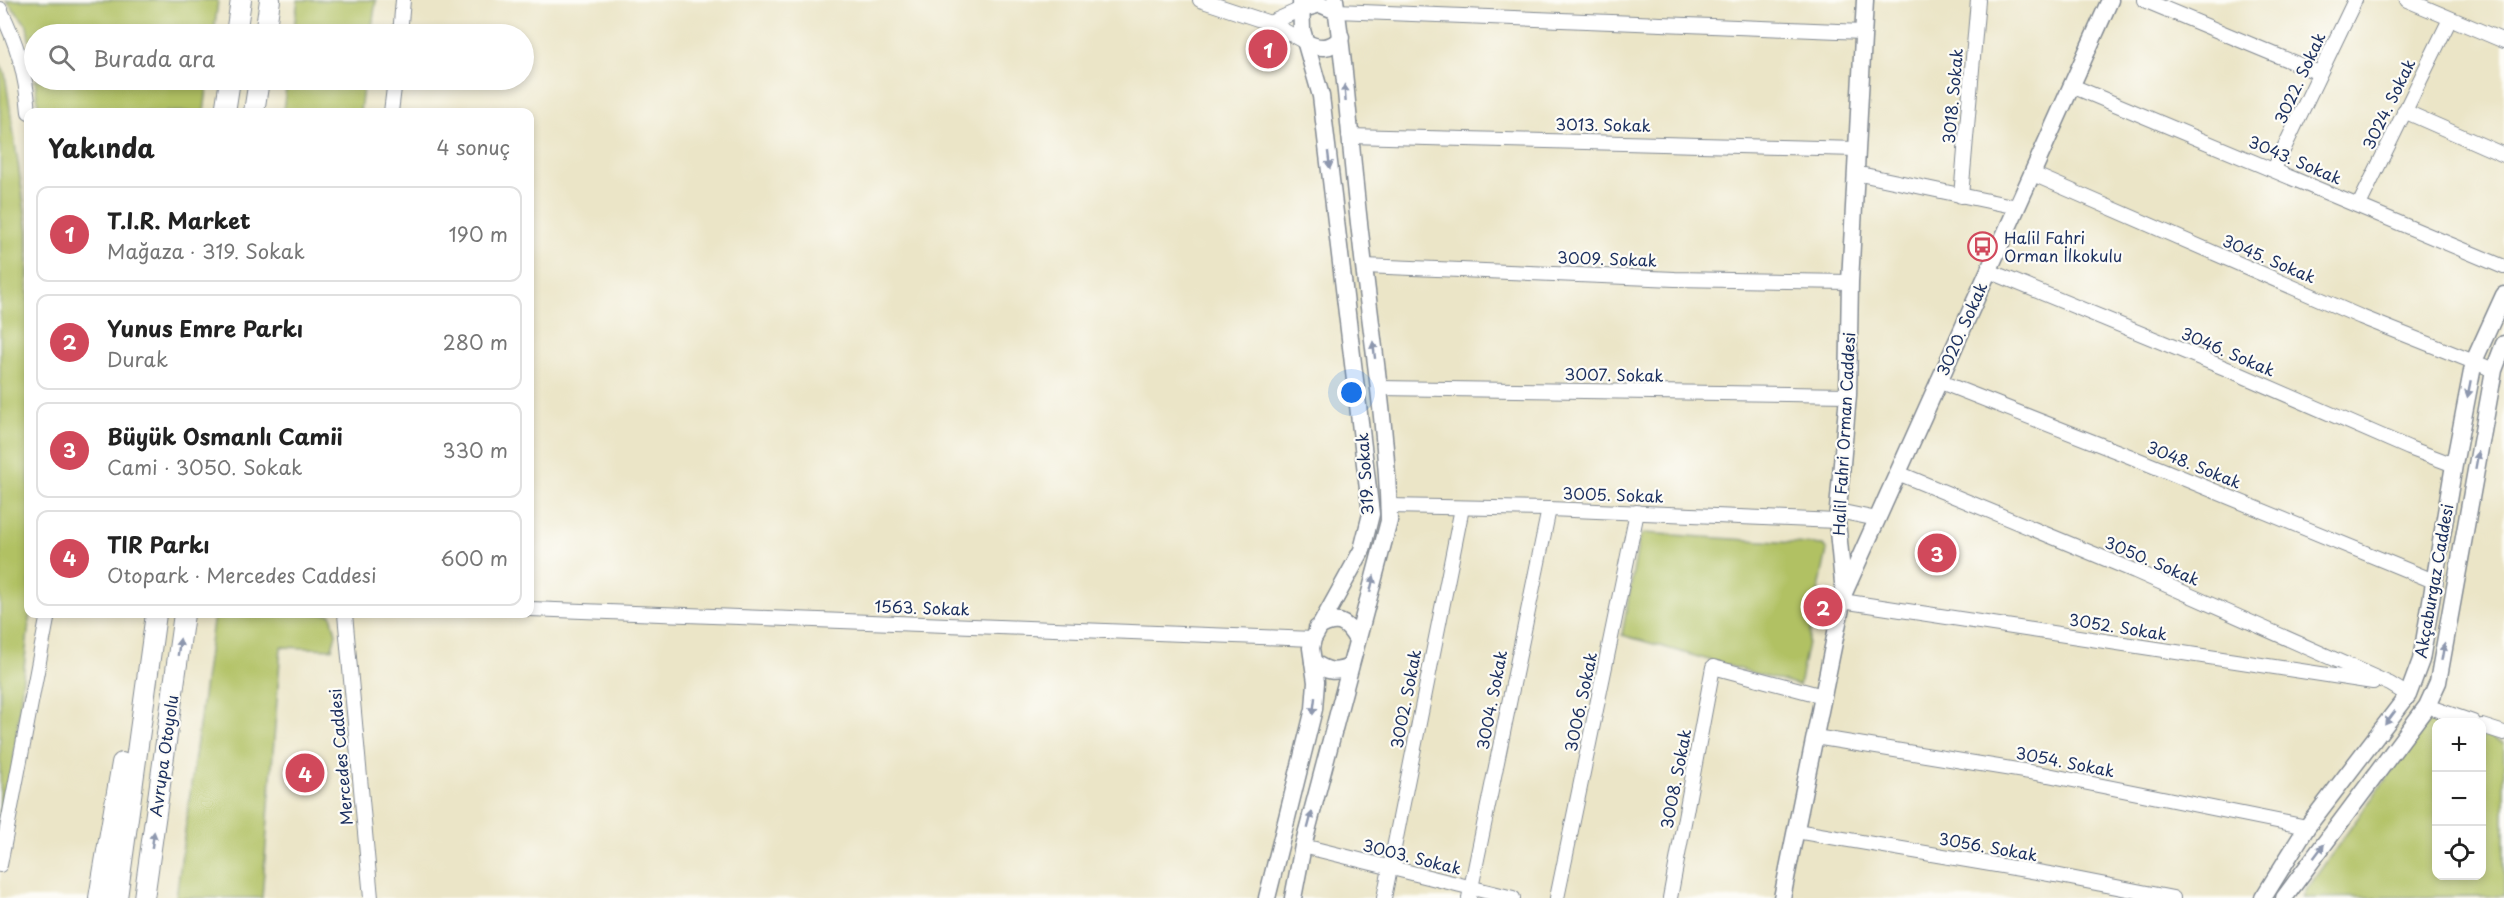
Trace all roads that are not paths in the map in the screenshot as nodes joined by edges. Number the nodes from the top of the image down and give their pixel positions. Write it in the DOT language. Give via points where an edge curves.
graph roads {
  1 [pos="241,0"];
  2 [pos="270,0"];
  3 [pos="403,0"];
  4 [pos="1200,0"];
  5 [pos="1865,0"];
  6 [pos="1978,0"];
  7 [pos="2110,0"];
  8 [pos="2144,0"];
  9 [pos="2355,0"];
  10 [pos="2407,0"];
  11 [pos="1300,5"];
  12 [pos="1336,5"];
  13 [pos="0,9"];
  14 [pos="2450,19"];
  15 [pos="1270,23"];
  16 [pos="237,24"];
  17 [pos="266,24"];
  18 [pos="401,24"];
  19 [pos="1863,32"];
  20 [pos="1341,37"];
  21 [pos="2504,41"];
  22 [pos="1305,42"];
  23 [pos="2319,73"];
  24 [pos="24,77"];
  25 [pos="2072,86"];
  26 [pos="27,90"];
  27 [pos="228,90"];
  28 [pos="257,90"];
  29 [pos="394,90"];
  30 [pos="28,108"];
  31 [pos="226,108"];
  32 [pos="254,108"];
  33 [pos="392,108"];
  34 [pos="2404,111"];
  35 [pos="1349,136"];
  36 [pos="1857,148"];
  37 [pos="2504,155"];
  38 [pos="2274,170"];
  39 [pos="1855,173"];
  40 [pos="2033,174"];
  41 [pos="1961,196"];
  42 [pos="2359,205"];
  43 [pos="2017,207"];
  44 [pos="1364,266"];
  45 [pos="2504,267"];
  46 [pos="1989,271"];
  47 [pos="1850,282"];
  48 [pos="2504,295"];
  49 [pos="2504,344"];
  50 [pos="2474,361"];
  51 [pos="2494,370"];
  52 [pos="1938,381"];
  53 [pos="1379,388"];
  54 [pos="1848,395"];
  55 [pos="2454,465"];
  56 [pos="1898,473"];
  57 [pos="1388,506"];
  58 [pos="1462,508"];
  59 [pos="1549,509"];
  60 [pos="1637,512"];
  61 [pos="1838,516"];
  62 [pos="1877,519"];
  63 [pos="2436,582"];
  64 [pos="1843,597"];
  65 [pos="534,609"];
  66 [pos="47,618"];
  67 [pos="155,618"];
  68 [pos="183,618"];
  69 [pos="345,618"];
  70 [pos="1315,633"];
  71 [pos="1357,640"];
  72 [pos="1313,662"];
  73 [pos="1350,667"];
  74 [pos="2390,684"];
  75 [pos="144,694"];
  76 [pos="2408,695"];
  77 [pos="1823,696"];
  78 [pos="2427,706"];
  79 [pos="2459,718"];
  80 [pos="2486,728"];
  81 [pos="2504,733"];
  82 [pos="1815,736"];
  83 [pos="2307,827"];
  84 [pos="1796,831"];
  85 [pos="1303,846"];
  86 [pos="0,865"];
  87 [pos="1389,868"];
  88 [pos="1470,893"];
  89 [pos="99,898"];
  90 [pos="117,898"];
  91 [pos="144,898"];
  92 [pos="371,898"];
  93 [pos="1267,898"];
  94 [pos="1293,898"];
  95 [pos="1384,898"];
  96 [pos="1513,898"];
  97 [pos="1557,898"];
  98 [pos="1670,898"];
  99 [pos="1782,898"];
  100 [pos="2174,898"];
  101 [pos="2263,898"];
  102 [pos="2284,898"];
  1 -- 16 [label="highway"];
  2 -- 17 [label="highway"];
  3 -- 18 [label="street"];
  4 -- 15 [label="street"];
  5 -- 19 [label="main road, Halil Fahri Orman Caddesi"];
  6 -- 41 [label="street, 3018. Sokak"];
  7 -- 25 [label="main road, 3020. Sokak"];
  8 -- 23 [label="street"];
  9 -- 23 [label="street, 3022. Sokak"];
  10 -- 14 [label="street"];
  11 -- 12 [label="main road"];
  11 -- 15 [label="street"];
  11 -- 22 [label="main road, 319. Sokak"];
  12 -- 19 [label="street"];
  12 -- 20 [label="main road, 319. Sokak"];
  13 -- 24 [label="street" via="16,42"];
  14 -- 21 [label="street"];
  14 -- 34 [label="street, 3024. Sokak"];
  15 -- 22 [label="street"];
  19 -- 36 [label="main road, Halil Fahri Orman Caddesi"];
  20 -- 22 [label="main road" via="1327,47"];
  35 -- 20 [label="main road, 319. Sokak, one-way"];
  22 -- 70 [label="main road, 319. Sokak, one-way" via="1321,96 1371,514 1362,550"];
  23 -- 38 [label="street, 3022. Sokak"];
  25 -- 38 [label="street, 3043. Sokak"];
  25 -- 40 [label="main road, 3020. Sokak"];
  26 -- 30 [label="street"];
  27 -- 31 [label="highway"];
  28 -- 32 [label="highway"];
  29 -- 33 [label="street"];
  34 -- 37 [label="street"];
  34 -- 42 [label="street, 3024. Sokak"];
  35 -- 36 [label="street, 3013. Sokak"];
  35 -- 44 [label="main road, 319. Sokak"];
  36 -- 39 [label="main road, Halil Fahri Orman Caddesi"];
  38 -- 42 [label="street, 3043. Sokak"];
  39 -- 41 [label="street"];
  39 -- 47 [label="main road, Halil Fahri Orman Caddesi"];
  40 -- 43 [label="main road, 3020. Sokak"];
  40 -- 50 [label="street, 3045. Sokak" via="2361,317"];
  41 -- 43 [label="street"];
  42 -- 45 [label="street, 3043. Sokak"];
  43 -- 46 [label="main road, 3020. Sokak"];
  44 -- 47 [label="street, 3009. Sokak"];
  53 -- 44 [label="main road, 319. Sokak, one-way"];
  46 -- 52 [label="main road, 3020. Sokak"];
  46 -- 55 [label="street, 3046. Sokak"];
  47 -- 54 [label="main road, Halil Fahri Orman Caddesi"];
  48 -- 50 [label="main road, Akçaburgaz Caddesi"];
  49 -- 51 [label="main road, Akçaburgaz Caddesi"];
  50 -- 51 [label="street, 3045. Sokak"];
  50 -- 55 [label="main road, Akçaburgaz Caddesi, one-way"];
  78 -- 51 [label="main road, Akçaburgaz Caddesi, one-way" via="2438,682"];
  52 -- 56 [label="main road, 3020. Sokak"];
  52 -- 63 [label="street, 3048. Sokak"];
  53 -- 54 [label="street, 3007. Sokak"];
  53 -- 57 [label="main road, 319. Sokak"];
  54 -- 61 [label="main road, Halil Fahri Orman Caddesi"];
  55 -- 63 [label="main road, Akçaburgaz Caddesi"];
  56 -- 62 [label="main road, 3020. Sokak"];
  56 -- 74 [label="street, 3050. Sokak"];
  57 -- 58 [label="street, 3005. Sokak"];
  71 -- 57 [label="main road, 319. Sokak, one-way" via="1389,521"];
  58 -- 59 [label="street, 3005. Sokak"];
  58 -- 87 [label="street, 3002. Sokak"];
  59 -- 60 [label="street, 3005. Sokak"];
  59 -- 88 [label="street, 3004. Sokak"];
  60 -- 61 [label="street, 3005. Sokak"];
  60 -- 97 [label="street, 3006. Sokak"];
  61 -- 62 [label="street, 3005. Sokak"];
  61 -- 64 [label="main road, Halil Fahri Orman Caddesi"];
  62 -- 64 [label="main road, 3020. Sokak"];
  63 -- 76 [label="main road, Akçaburgaz Caddesi" via="2421,660"];
  64 -- 74 [label="street, 3052. Sokak"];
  64 -- 77 [label="main road, Halil Fahri Orman Caddesi"];
  65 -- 70 [label="street, 1563. Sokak"];
  66 -- 86 [label="street"];
  67 -- 75 [label="highway, Avrupa Otoyolu"];
  91 -- 68 [label="highway, Avrupa Otoyolu, one-way"];
  69 -- 92 [label="street, Mercedes Caddesi"];
  70 -- 71 [label="main road" via="1329,621 1339,621 1351,628"];
  70 -- 72 [label="main road"];
  71 -- 73 [label="main road, 319. Sokak"];
  72 -- 73 [label="main road" via="1336,672"];
  72 -- 93 [label="main road, one-way" via="1314,709"];
  85 -- 73 [label="main road, 319. Sokak, one-way"];
  74 -- 76 [label="street, 3050. Sokak"];
  75 -- 89 [label="highway" via="118,780"];
  75 -- 90 [label="highway, Avrupa Otoyolu"];
  76 -- 83 [label="main road, Akçaburgaz Caddesi, one-way"];
  77 -- 82 [label="main road, Halil Fahri Orman Caddesi"];
  77 -- 98 [label="street, 3008. Sokak" via="1713,667"];
  78 -- 79 [label="street"];
  102 -- 78 [label="main road, Akçaburgaz Caddesi, one-way"];
  80 -- 81 [label="street"];
  82 -- 83 [label="street, 3054. Sokak" via="2048,775"];
  82 -- 84 [label="main road, Halil Fahri Orman Caddesi"];
  83 -- 101 [label="main road, Akçaburgaz Caddesi"];
  84 -- 99 [label="main road, Halil Fahri Orman Caddesi"];
  84 -- 100 [label="street, 3056. Sokak"];
  85 -- 87 [label="street, 3003. Sokak"];
  85 -- 94 [label="main road, 319. Sokak"];
  87 -- 88 [label="street, 3003. Sokak"];
  87 -- 95 [label="street, 3002. Sokak"];
  88 -- 96 [label="street, 3003. Sokak"];
}
